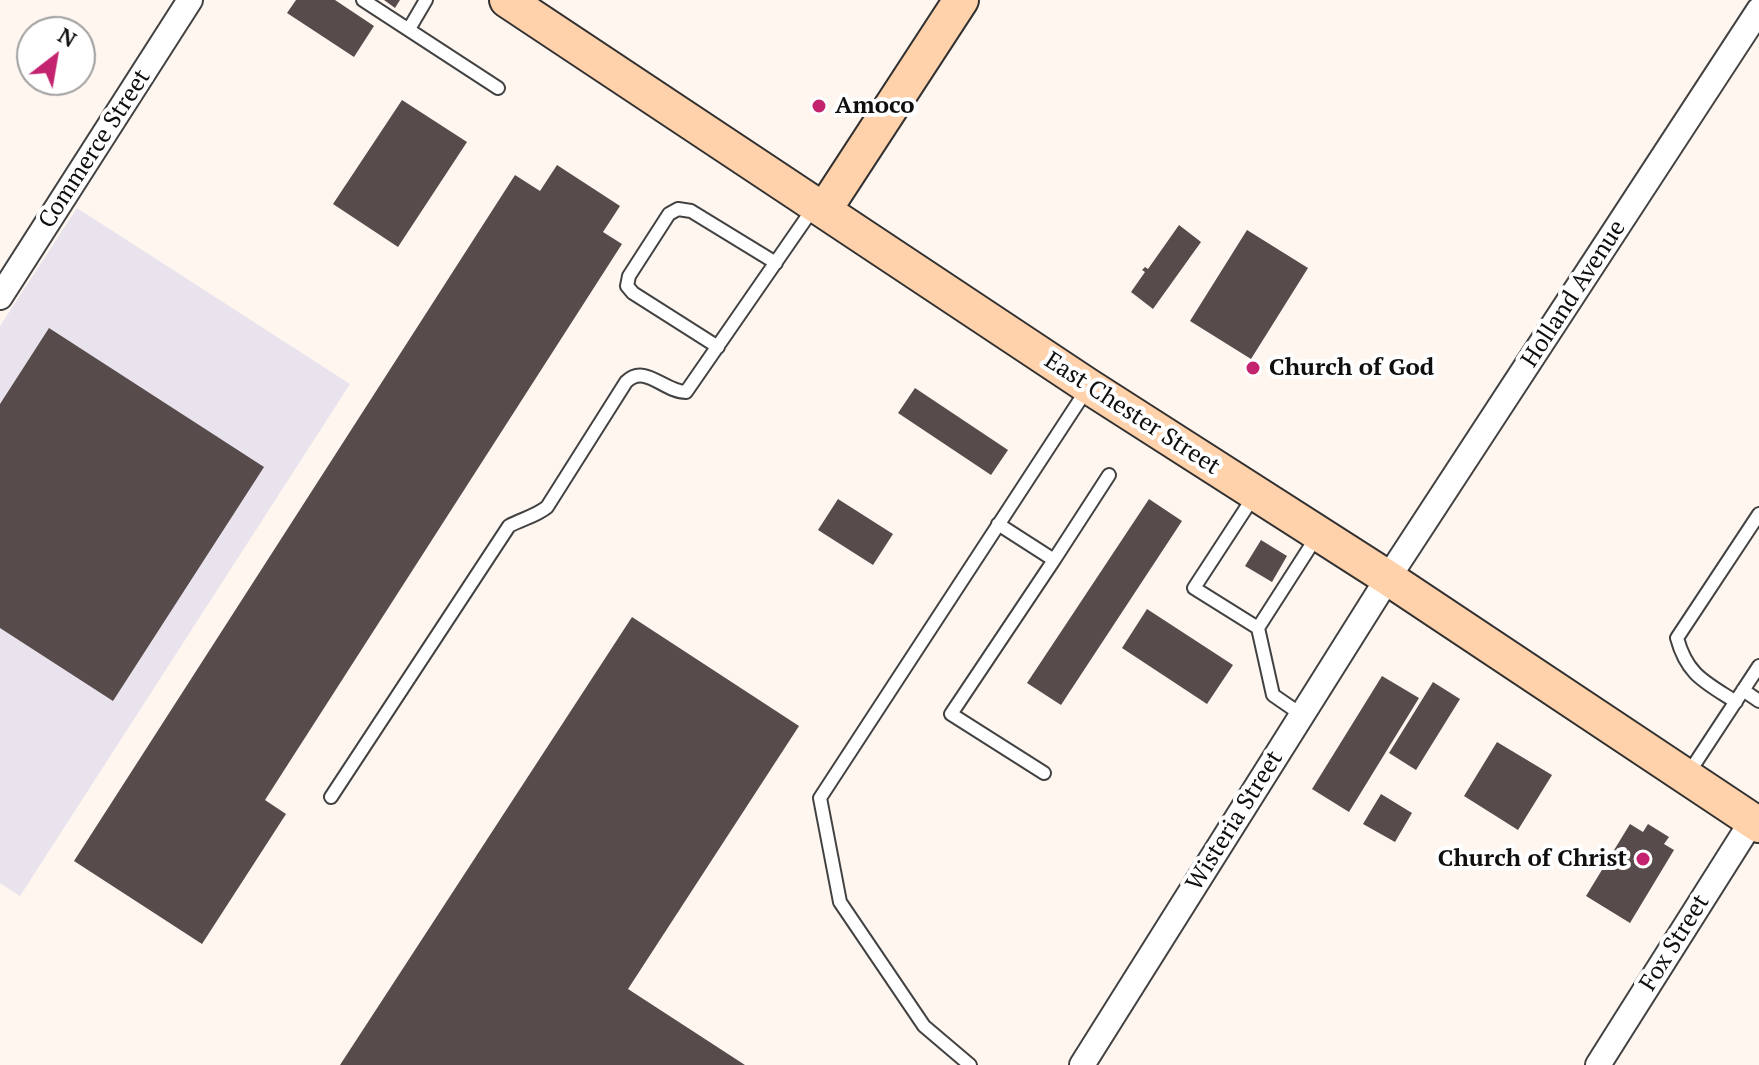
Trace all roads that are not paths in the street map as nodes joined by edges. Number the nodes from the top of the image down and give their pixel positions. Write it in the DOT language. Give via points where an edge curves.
graph roads {
  1 [pos="190,0"];
  2 [pos="363,0"];
  3 [pos="426,0"];
  4 [pos="507,0"];
  5 [pos="961,0"];
  6 [pos="1759,10"];
  7 [pos="409,29"];
  8 [pos="498,88"];
  9 [pos="820,207"];
  10 [pos="776,263"];
  11 [pos="0,297"];
  12 [pos="718,347"];
  13 [pos="1088,386"];
  14 [pos="1109,475"];
  15 [pos="1256,493"];
  16 [pos="1759,514"];
  17 [pos="998,524"];
  18 [pos="1318,534"];
  19 [pos="1054,560"];
  20 [pos="1388,578"];
  21 [pos="1258,628"];
  22 [pos="1759,666"];
  23 [pos="1739,696"];
  24 [pos="1759,701"];
  25 [pos="1302,715"];
  26 [pos="1044,773"];
  27 [pos="1686,776"];
  28 [pos="331,797"];
  29 [pos="1756,823"];
  30 [pos="970,1065"];
  31 [pos="1082,1065"];
  32 [pos="1598,1065"];
  1 -- 11 [label="street, Commerce Street"];
  2 -- 7 [label="lane"];
  3 -- 7 [label="lane"];
  4 -- 9 [label="main road, East Chester Street"];
  5 -- 9 [label="main road"];
  6 -- 20 [label="street, Holland Avenue"];
  7 -- 8 [label="lane"];
  9 -- 10 [label="lane"];
  9 -- 13 [label="main road, East Chester Street"];
  10 -- 12 [label="lane"];
  10 -- 12 [label="lane" via="691,211 669,214 627,286"];
  12 -- 28 [label="lane" via="686,392 642,374 626,382 547,507 509,526"];
  13 -- 15 [label="main road, East Chester Street"];
  13 -- 17 [label="lane"];
  14 -- 19 [label="lane"];
  15 -- 18 [label="main road, East Chester Street"];
  15 -- 21 [label="lane" via="1194,588"];
  16 -- 23 [label="lane" via="1677,638 1695,676"];
  17 -- 19 [label="lane"];
  17 -- 30 [label="lane" via="820,798 840,902 924,1026"];
  18 -- 20 [label="main road, East Chester Street"];
  18 -- 21 [label="lane"];
  19 -- 26 [label="lane" via="951,714"];
  20 -- 25 [label="street, Wisteria Street"];
  20 -- 27 [label="main road, East Chester Street"];
  21 -- 25 [label="lane" via="1273,695"];
  22 -- 23 [label="lane"];
  23 -- 24 [label="lane"];
  23 -- 27 [label="lane"];
  25 -- 31 [label="street, Wisteria Street"];
  27 -- 29 [label="main road, East Chester Street"];
  29 -- 32 [label="street, Fox Street"];
}
